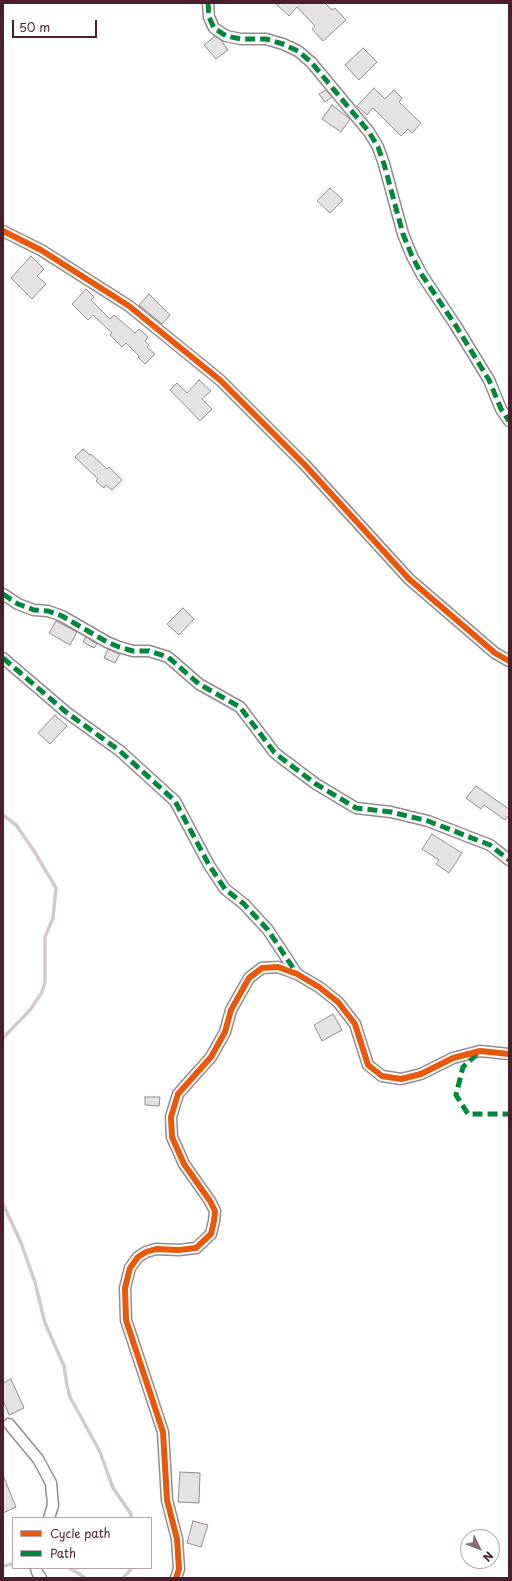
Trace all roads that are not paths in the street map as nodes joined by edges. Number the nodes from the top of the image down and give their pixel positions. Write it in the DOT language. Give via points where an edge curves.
graph roads {
  1 [pos="208,3"];
  2 [pos="3,231"];
  3 [pos="509,422"];
  4 [pos="3,594"];
  5 [pos="3,658"];
  6 [pos="509,661"];
  7 [pos="509,860"];
  8 [pos="297,974"];
  9 [pos="509,1054"];
  10 [pos="10,1424"];
  11 [pos="49,1517"];
  12 [pos="36,1569"];
  13 [pos="41,1578"];
  14 [pos="176,1578"];
  1 -- 3 [label="street" via="209,17 214,28 226,36 266,39 298,51 311,62 369,132 384,164 403,234 412,256 489,380"];
  2 -- 6 [label="street" via="41,250 129,306 220,380 304,464 409,579 495,653"];
  4 -- 7 [label="street" via="18,604 34,610 62,616 119,647 133,651 149,651 168,657 198,684 240,707 277,754 316,784 356,808 391,812 428,821 490,845"];
  5 -- 8 [label="street" via="66,712 120,751 175,801 209,865 225,889 244,904 268,930"];
  8 -- 9 [label="street" via="338,1002 355,1024 368,1065 382,1076 402,1079 421,1074 453,1058 480,1051"];
  8 -- 14 [label="street" via="278,967 262,968 250,978 231,1010 225,1032 211,1056 178,1094 171,1117 172,1137 184,1164 215,1211 211,1234 196,1248 156,1249 138,1257 130,1268 125,1288 126,1320 164,1432 167,1500 177,1539 179,1569"];
  10 -- 11 [label="street" via="38,1459 51,1483 53,1505"];
  12 -- 13 [label="street"];
}
